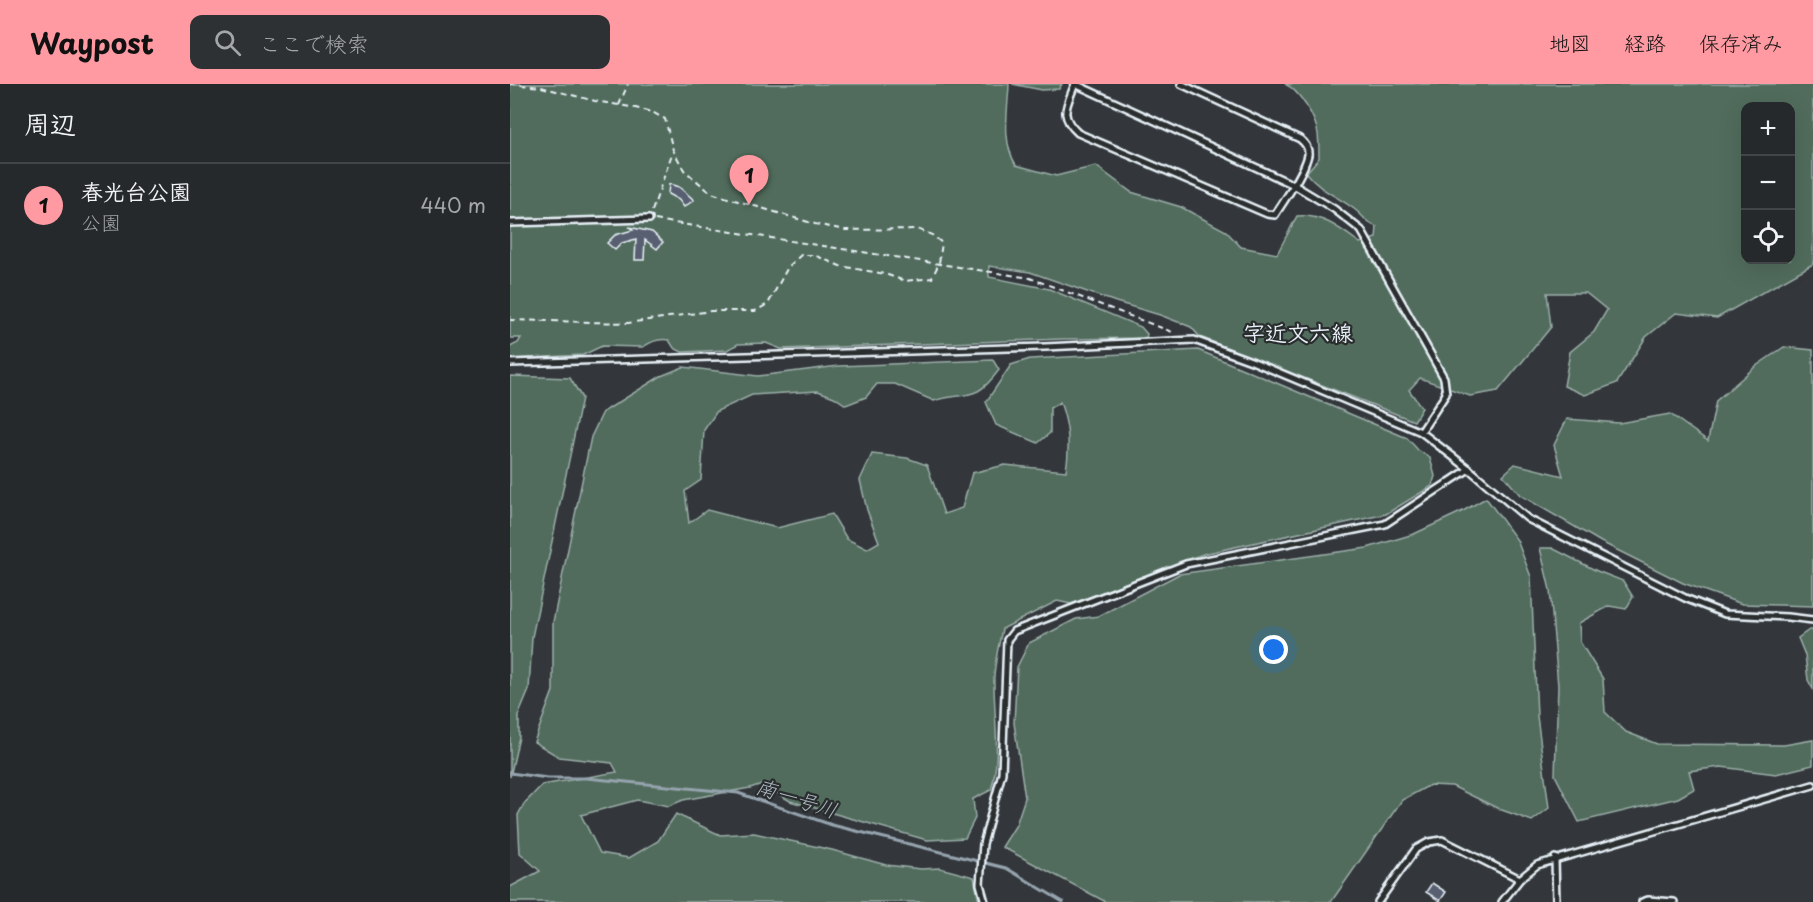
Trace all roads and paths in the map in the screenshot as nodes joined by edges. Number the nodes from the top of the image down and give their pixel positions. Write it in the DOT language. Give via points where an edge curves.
graph roads {
  1 [pos="510,84"];
  2 [pos="628,84"];
  3 [pos="1075,84"];
  4 [pos="1181,84"];
  5 [pos="619,105"];
  6 [pos="673,150"];
  7 [pos="1294,185"];
  8 [pos="649,219"];
  9 [pos="510,223"];
  10 [pos="939,264"];
  11 [pos="510,320"];
  12 [pos="1194,340"];
  13 [pos="510,363"];
  14 [pos="1421,432"];
  15 [pos="1469,469"];
  16 [pos="1813,620"];
  17 [pos="1813,785"];
  18 [pos="1555,858"];
  19 [pos="1520,879"];
  20 [pos="985,902"];
  21 [pos="1378,902"];
  22 [pos="1502,902"];
  23 [pos="1556,902"];
  24 [pos="1642,902"];
  25 [pos="1674,902"];
  1 -- 5 [label="path"];
  2 -- 5 [label="path"];
  3 -- 7 [label="lane"];
  3 -- 7 [label="lane" via="1065,112 1068,124 1078,133 1266,214 1275,214"];
  4 -- 7 [label="lane" via="1300,139 1308,154"];
  5 -- 6 [label="path" via="665,119"];
  6 -- 8 [label="path"];
  6 -- 10 [label="path" via="684,170 711,193 845,230 917,229 942,243"];
  7 -- 14 [label="lane" via="1334,208 1361,230 1444,378 1446,394"];
  8 -- 9 [label="lane"];
  8 -- 10 [label="path"];
  10 -- 11 [label="path" via="932,278 905,280 840,266 814,255 801,255 789,267 768,304 755,311 711,311 628,323"];
  10 -- 12 [label="path" via="1030,278"];
  12 -- 13 [label="lane"];
  12 -- 14 [label="lane"];
  14 -- 15 [label="lane"];
  15 -- 16 [label="lane" via="1528,519 1685,598 1725,614"];
  15 -- 20 [label="lane" via="1386,524 1186,564 1014,631 1007,640 1002,773 983,844 980,884"];
  17 -- 18 [label="lane"];
  18 -- 19 [label="lane" via="1537,865"];
  18 -- 23 [label="lane"];
  19 -- 21 [label="lane" via="1442,840 1429,842 1416,849"];
  19 -- 22 [label="lane"];
  24 -- 25 [label="lane"];
}
